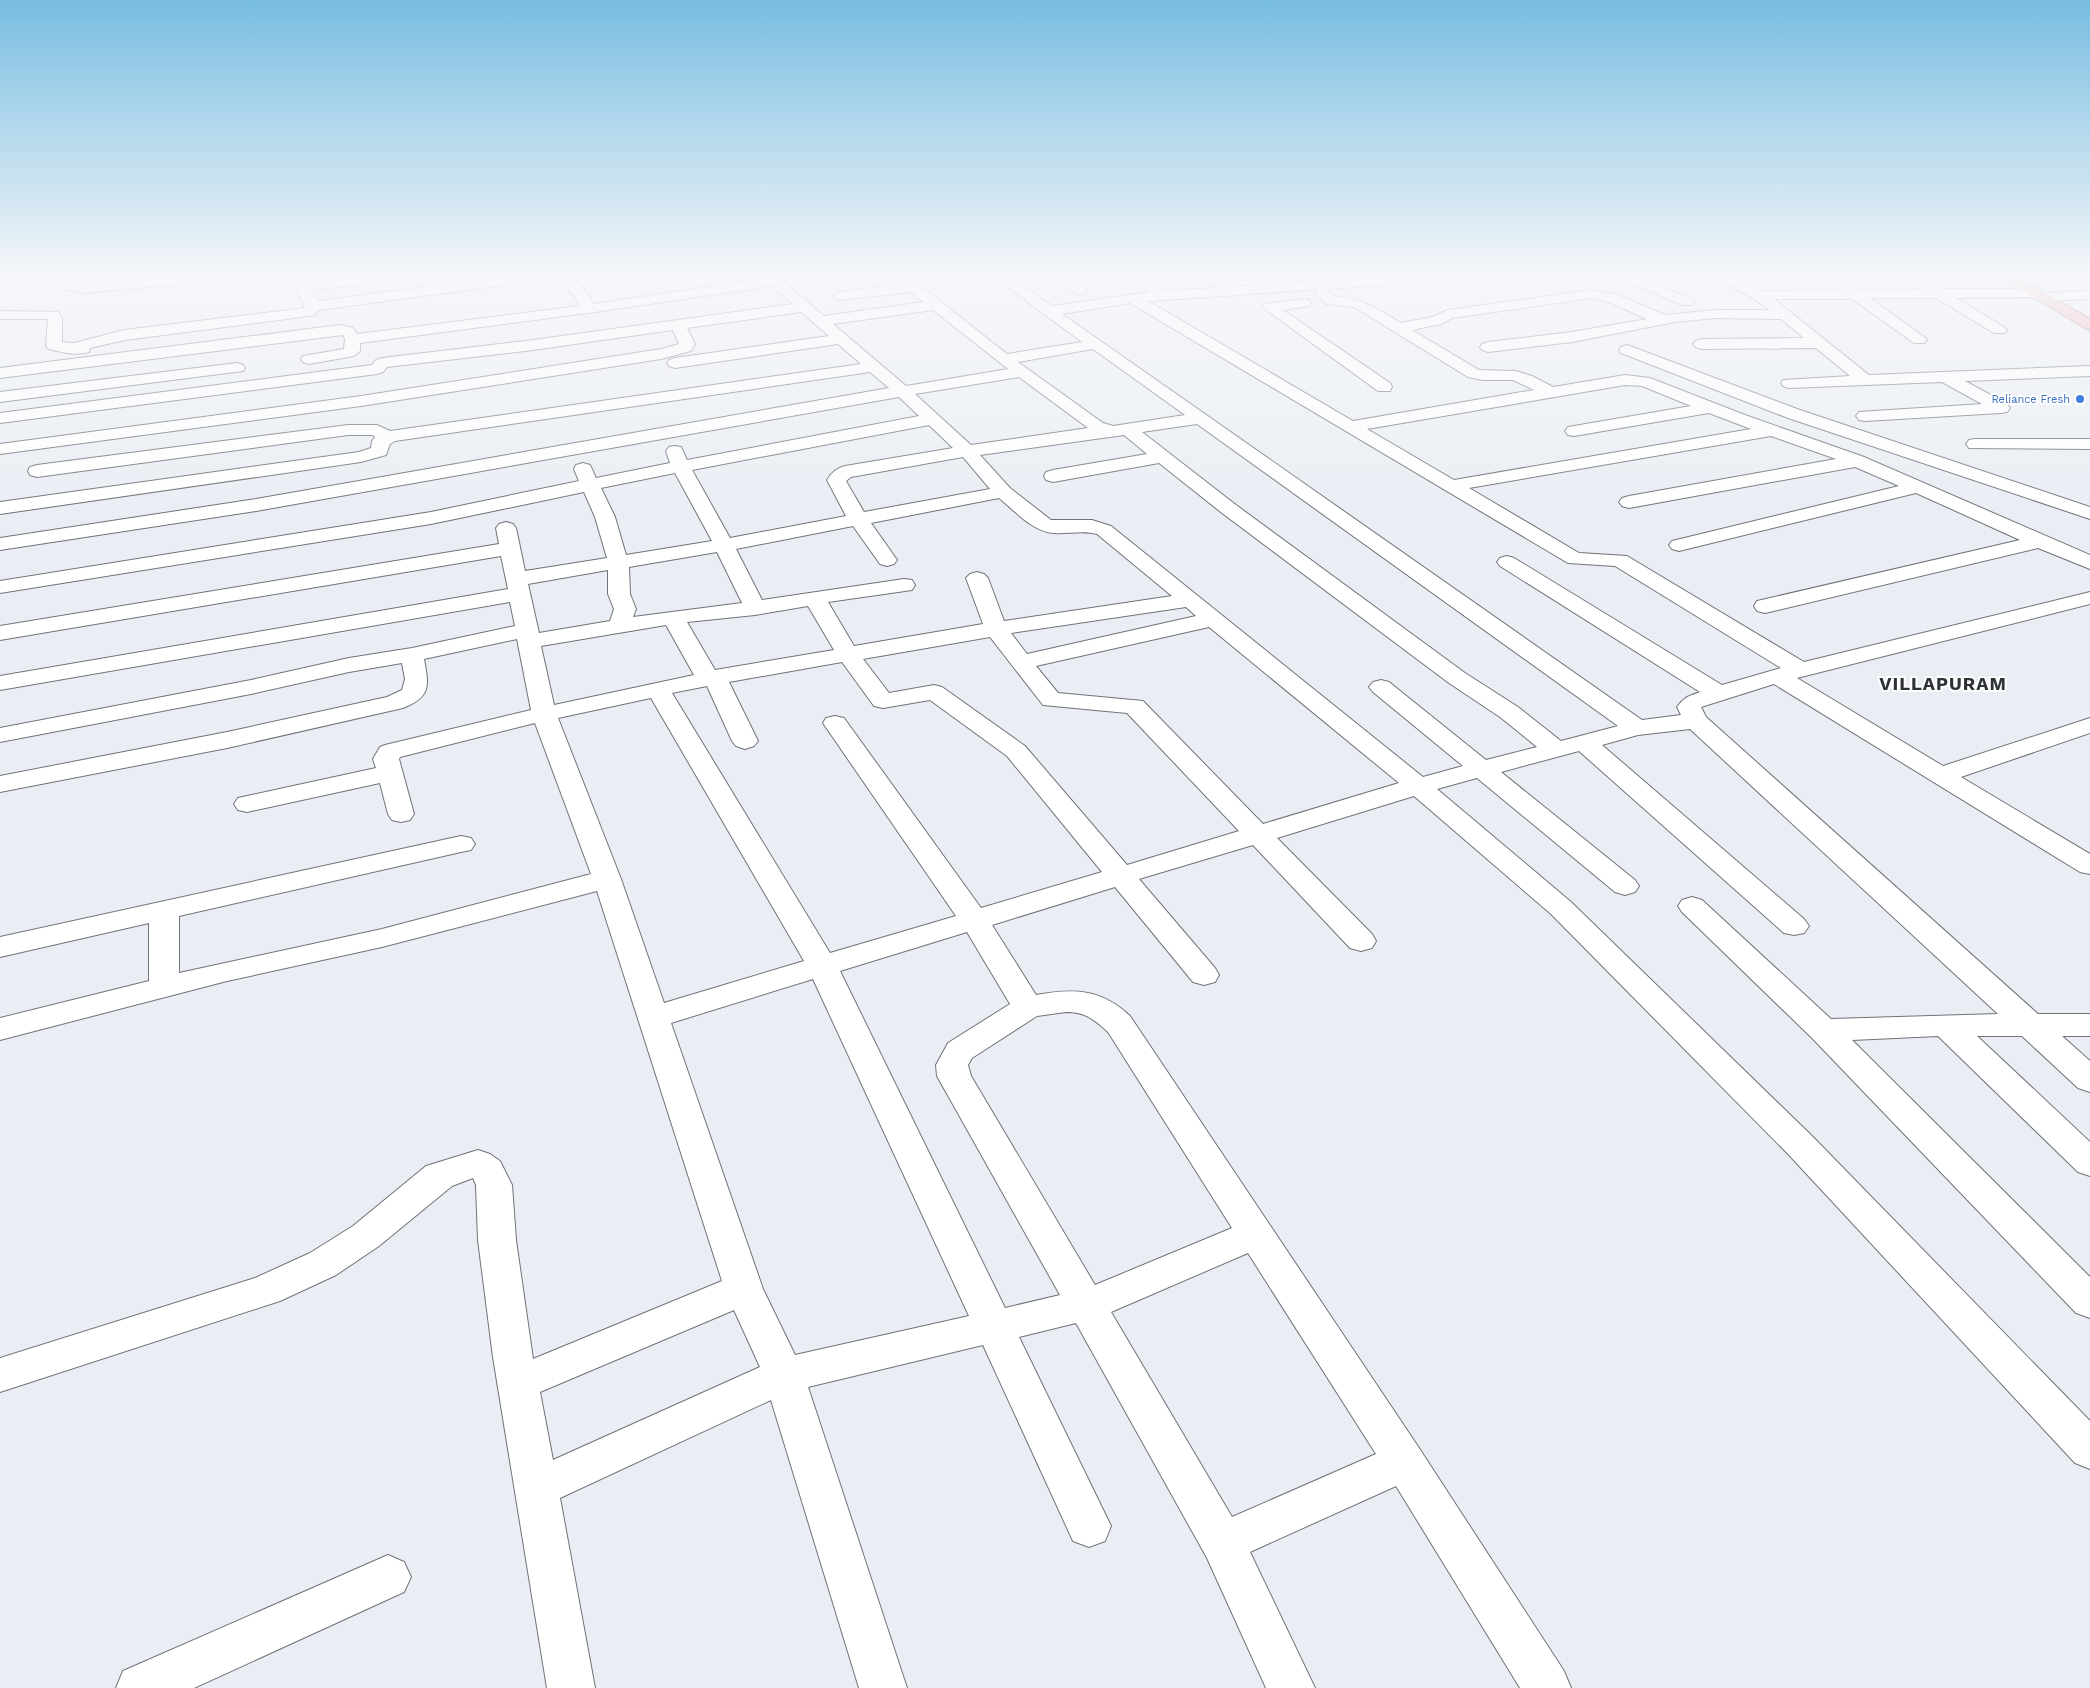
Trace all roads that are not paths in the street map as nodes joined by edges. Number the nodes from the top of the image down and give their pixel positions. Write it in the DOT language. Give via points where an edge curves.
graph roads {
  1 [pos="89,351"];
  2 [pos="178,351"];
  3 [pos="352,351"];
  4 [pos="485,351"];
  5 [pos="677,351"];
  6 [pos="760,351"];
  7 [pos="854,351"];
  8 [pos="994,351"];
  9 [pos="1056,351"];
  10 [pos="1108,351"];
  11 [pos="1221,351"];
  12 [pos="1331,351"];
  13 [pos="1436,351"];
  14 [pos="1629,351"];
  15 [pos="1829,351"];
  16 [pos="1004,359"];
  17 [pos="292,361"];
  18 [pos="90,362"];
  19 [pos="675,363"];
  20 [pos="253,366"];
  21 [pos="872,367"];
  22 [pos="2090,371"];
  23 [pos="1022,372"];
  24 [pos="0,373"];
  25 [pos="1942,376"];
  26 [pos="1864,379"];
  27 [pos="1789,383"];
  28 [pos="1384,387"];
  29 [pos="70,388"];
  30 [pos="224,389"];
  31 [pos="902,390"];
  32 [pos="1551,393"];
  33 [pos="0,397"];
  34 [pos="361,401"];
  35 [pos="1709,408"];
  36 [pos="69,409"];
  37 [pos="1864,416"];
  38 [pos="0,418"];
  39 [pos="1202,418"];
  40 [pos="932,419"];
  41 [pos="222,420"];
  42 [pos="1350,427"];
  43 [pos="1117,430"];
  44 [pos="1574,431"];
  45 [pos="1772,431"];
  46 [pos="667,432"];
  47 [pos="382,434"];
  48 [pos="803,444"];
  49 [pos="1975,444"];
  50 [pos="2081,444"];
  51 [pos="0,449"];
  52 [pos="574,449"];
  53 [pos="968,451"];
  54 [pos="2090,456"];
  55 [pos="1162,457"];
  56 [pos="1858,460"];
  57 [pos="681,467"];
  58 [pos="37,471"];
  59 [pos="840,476"];
  60 [pos="1053,476"];
  61 [pos="590,485"];
  62 [pos="1450,486"];
  63 [pos="1919,487"];
  64 [pos="1003,492"];
  65 [pos="446,493"];
  66 [pos="1629,502"];
  67 [pos="0,508"];
  68 [pos="2090,513"];
  69 [pos="858,520"];
  70 [pos="439,538"];
  71 [pos="2040,541"];
  72 [pos="0,544"];
  73 [pos="724,545"];
  74 [pos="1679,545"];
  75 [pos="887,560"];
  76 [pos="513,562"];
  77 [pos="618,562"];
  78 [pos="1507,562"];
  79 [pos="2090,563"];
  80 [pos="977,578"];
  81 [pos="904,585"];
  82 [pos="0,587"];
  83 [pos="815,598"];
  84 [pos="2090,598"];
  85 [pos="1192,600"];
  86 [pos="1765,606"];
  87 [pos="755,608"];
  88 [pos="673,617"];
  89 [pos="1214,619"];
  90 [pos="619,626"];
  91 [pos="996,629"];
  92 [pos="0,633"];
  93 [pos="528,636"];
  94 [pos="412,655"];
  95 [pos="848,655"];
  96 [pos="1022,662"];
  97 [pos="1789,673"];
  98 [pos="711,678"];
  99 [pos="0,683"];
  100 [pos="1381,687"];
  101 [pos="658,689"];
  102 [pos="1719,694"];
  103 [pos="544,714"];
  104 [pos="1696,721"];
  105 [pos="835,723"];
  106 [pos="2090,725"];
  107 [pos="1637,728"];
  108 [pos="0,735"];
  109 [pos="745,741"];
  110 [pos="1584,742"];
  111 [pos="1557,750"];
  112 [pos="1481,769"];
  113 [pos="390,773"];
  114 [pos="1941,775"];
  115 [pos="0,784"];
  116 [pos="1418,786"];
  117 [pos="247,804"];
  118 [pos="401,814"];
  119 [pos="1259,834"];
  120 [pos="461,844"];
  121 [pos="2090,866"];
  122 [pos="1122,876"];
  123 [pos="607,880"];
  124 [pos="1625,886"];
  125 [pos="1692,906"];
  126 [pos="164,910"];
  127 [pos="974,920"];
  128 [pos="1794,926"];
  129 [pos="1361,941"];
  130 [pos="0,947"];
  131 [pos="822,966"];
  132 [pos="1204,975"];
  133 [pos="164,988"];
  134 [pos="1028,1007"];
  135 [pos="653,1017"];
  136 [pos="2030,1024"];
  137 [pos="1946,1025"];
  138 [pos="2090,1025"];
  139 [pos="0,1029"];
  140 [pos="1823,1030"];
  141 [pos="2090,1080"];
  142 [pos="2090,1163"];
  143 [pos="1256,1234"];
  144 [pos="744,1290"];
  145 [pos="2090,1302"];
  146 [pos="1087,1305"];
  147 [pos="994,1326"];
  148 [pos="0,1375"];
  149 [pos="784,1375"];
  150 [pos="518,1383"];
  151 [pos="2090,1450"];
  152 [pos="1404,1462"];
  153 [pos="537,1488"];
  154 [pos="1089,1526"];
  155 [pos="1223,1543"];
  156 [pos="388,1577"];
  157 [pos="140,1688"];
  158 [pos="571,1688"];
  159 [pos="883,1688"];
  160 [pos="1291,1688"];
  161 [pos="1547,1688"];
  1 -- 18 [label="street"];
  2 -- 18 [label="street"];
  3 -- 17 [label="street"];
  4 -- 30 [label="street" via="382,363 377,368"];
  5 -- 34 [label="street"];
  6 -- 19 [label="street"];
  7 -- 21 [label="street"];
  8 -- 16 [label="street"];
  9 -- 16 [label="street"];
  10 -- 39 [label="street"];
  11 -- 42 [label="street"];
  12 -- 28 [label="street"];
  13 -- 32 [label="street" via="1474,374 1516,376"];
  14 -- 68 [label="street" via="1794,414"];
  15 -- 26 [label="street"];
  16 -- 23 [label="street"];
  18 -- 24 [label="street"];
  20 -- 29 [label="street"];
  21 -- 31 [label="street"];
  21 -- 47 [label="street"];
  22 -- 25 [label="street"];
  23 -- 31 [label="street"];
  23 -- 43 [label="street" via="1097,427"];
  25 -- 26 [label="street"];
  25 -- 37 [label="street" via="2002,408"];
  26 -- 27 [label="street"];
  29 -- 33 [label="street"];
  29 -- 36 [label="street"];
  30 -- 36 [label="street"];
  30 -- 41 [label="street"];
  31 -- 40 [label="street"];
  31 -- 46 [label="street"];
  32 -- 35 [label="street" via="1625,380 1644,381"];
  32 -- 42 [label="street"];
  34 -- 41 [label="street"];
  34 -- 47 [label="street"];
  35 -- 44 [label="street"];
  35 -- 45 [label="street"];
  36 -- 38 [label="street"];
  39 -- 43 [label="street"];
  39 -- 107 [label="street"];
  40 -- 48 [label="street"];
  40 -- 53 [label="street"];
  41 -- 51 [label="street"];
  42 -- 62 [label="street"];
  43 -- 53 [label="street"];
  43 -- 55 [label="street" via="1149,444"];
  45 -- 56 [label="street"];
  45 -- 62 [label="street"];
  46 -- 52 [label="street"];
  46 -- 57 [label="street"];
  47 -- 58 [label="street" via="348,430"];
  47 -- 67 [label="street" via="380,451 370,455"];
  48 -- 57 [label="street"];
  48 -- 59 [label="street"];
  49 -- 50 [label="street"];
  50 -- 54 [label="street"];
  52 -- 61 [label="street"];
  52 -- 65 [label="street"];
  53 -- 59 [label="street" via="857,469"];
  53 -- 64 [label="street"];
  55 -- 60 [label="street"];
  55 -- 111 [label="street"];
  56 -- 63 [label="street"];
  56 -- 66 [label="street"];
  57 -- 61 [label="street"];
  57 -- 73 [label="street"];
  59 -- 69 [label="street" via="836,480"];
  61 -- 65 [label="street"];
  61 -- 77 [label="street" via="605,517"];
  62 -- 97 [label="street" via="1575,559 1620,560"];
  63 -- 71 [label="street"];
  63 -- 74 [label="street"];
  64 -- 69 [label="street"];
  64 -- 85 [label="street" via="1048,526 1092,526 1104,530"];
  65 -- 70 [label="street"];
  65 -- 72 [label="street" via="313,495"];
  69 -- 73 [label="street"];
  69 -- 75 [label="street"];
  70 -- 76 [label="street"];
  70 -- 82 [label="street"];
  70 -- 92 [label="street"];
  71 -- 79 [label="street"];
  71 -- 86 [label="street"];
  73 -- 77 [label="street"];
  73 -- 87 [label="street"];
  76 -- 77 [label="street"];
  76 -- 93 [label="street"];
  76 -- 99 [label="street"];
  77 -- 90 [label="street" via="619,594 625,609"];
  78 -- 102 [label="street"];
  80 -- 91 [label="street"];
  81 -- 83 [label="street"];
  83 -- 87 [label="street"];
  83 -- 95 [label="street"];
  84 -- 97 [label="street"];
  85 -- 89 [label="street"];
  85 -- 91 [label="street"];
  87 -- 88 [label="street"];
  88 -- 90 [label="street"];
  88 -- 98 [label="street"];
  89 -- 96 [label="street"];
  89 -- 116 [label="street"];
  90 -- 93 [label="street"];
  91 -- 95 [label="street"];
  91 -- 96 [label="street"];
  93 -- 94 [label="street"];
  93 -- 103 [label="street"];
  94 -- 108 [label="street"];
  94 -- 115 [label="street" via="417,688 408,699 228,740"];
  95 -- 98 [label="street"];
  95 -- 122 [label="street" via="883,702 934,692 1016,752"];
  96 -- 119 [label="street" via="1051,700 1134,706"];
  97 -- 102 [label="street"];
  97 -- 114 [label="street"];
  98 -- 101 [label="street"];
  98 -- 109 [label="street"];
  100 -- 112 [label="street"];
  101 -- 103 [label="street"];
  101 -- 131 [label="street"];
  102 -- 104 [label="street" via="1693,702 1689,707"];
  103 -- 113 [label="street" via="394,750 386,755"];
  103 -- 123 [label="street"];
  104 -- 107 [label="street"];
  104 -- 136 [label="street"];
  105 -- 127 [label="street"];
  106 -- 114 [label="street"];
  107 -- 110 [label="street"];
  110 -- 111 [label="street"];
  110 -- 128 [label="street"];
  111 -- 112 [label="street"];
  112 -- 116 [label="street"];
  112 -- 124 [label="street"];
  113 -- 117 [label="street"];
  113 -- 118 [label="street"];
  114 -- 121 [label="street"];
  116 -- 119 [label="street"];
  116 -- 151 [label="street" via="1562,908 1801,1146"];
  119 -- 122 [label="street"];
  119 -- 129 [label="street"];
  120 -- 126 [label="street"];
  122 -- 127 [label="street"];
  122 -- 132 [label="street"];
  123 -- 133 [label="street" via="382,938"];
  123 -- 135 [label="street"];
  125 -- 140 [label="street"];
  126 -- 130 [label="street"];
  126 -- 133 [label="street"];
  127 -- 131 [label="street"];
  127 -- 134 [label="street"];
  131 -- 135 [label="street"];
  131 -- 147 [label="street"];
  133 -- 139 [label="street"];
  134 -- 143 [label="street" via="1061,1001 1086,1002 1107,1011 1119,1024"];
  134 -- 146 [label="street" via="958,1051 952,1065 954,1076"];
  135 -- 144 [label="street"];
  136 -- 137 [label="street"];
  136 -- 138 [label="street"];
  136 -- 141 [label="street"];
  137 -- 140 [label="street"];
  137 -- 142 [label="street"];
  140 -- 145 [label="street"];
  143 -- 146 [label="street"];
  143 -- 152 [label="street"];
  144 -- 149 [label="street"];
  144 -- 150 [label="street"];
  146 -- 147 [label="street"];
  146 -- 155 [label="street"];
  147 -- 149 [label="street"];
  147 -- 154 [label="street"];
  148 -- 150 [label="street" via="266,1290 323,1264 366,1236 440,1176 478,1163 488,1170 494,1185 497,1240"];
  149 -- 153 [label="street"];
  149 -- 159 [label="street"];
  150 -- 153 [label="street"];
  152 -- 155 [label="street"];
  152 -- 161 [label="street"];
  153 -- 158 [label="street"];
  155 -- 160 [label="street"];
  156 -- 157 [label="street"];
}
